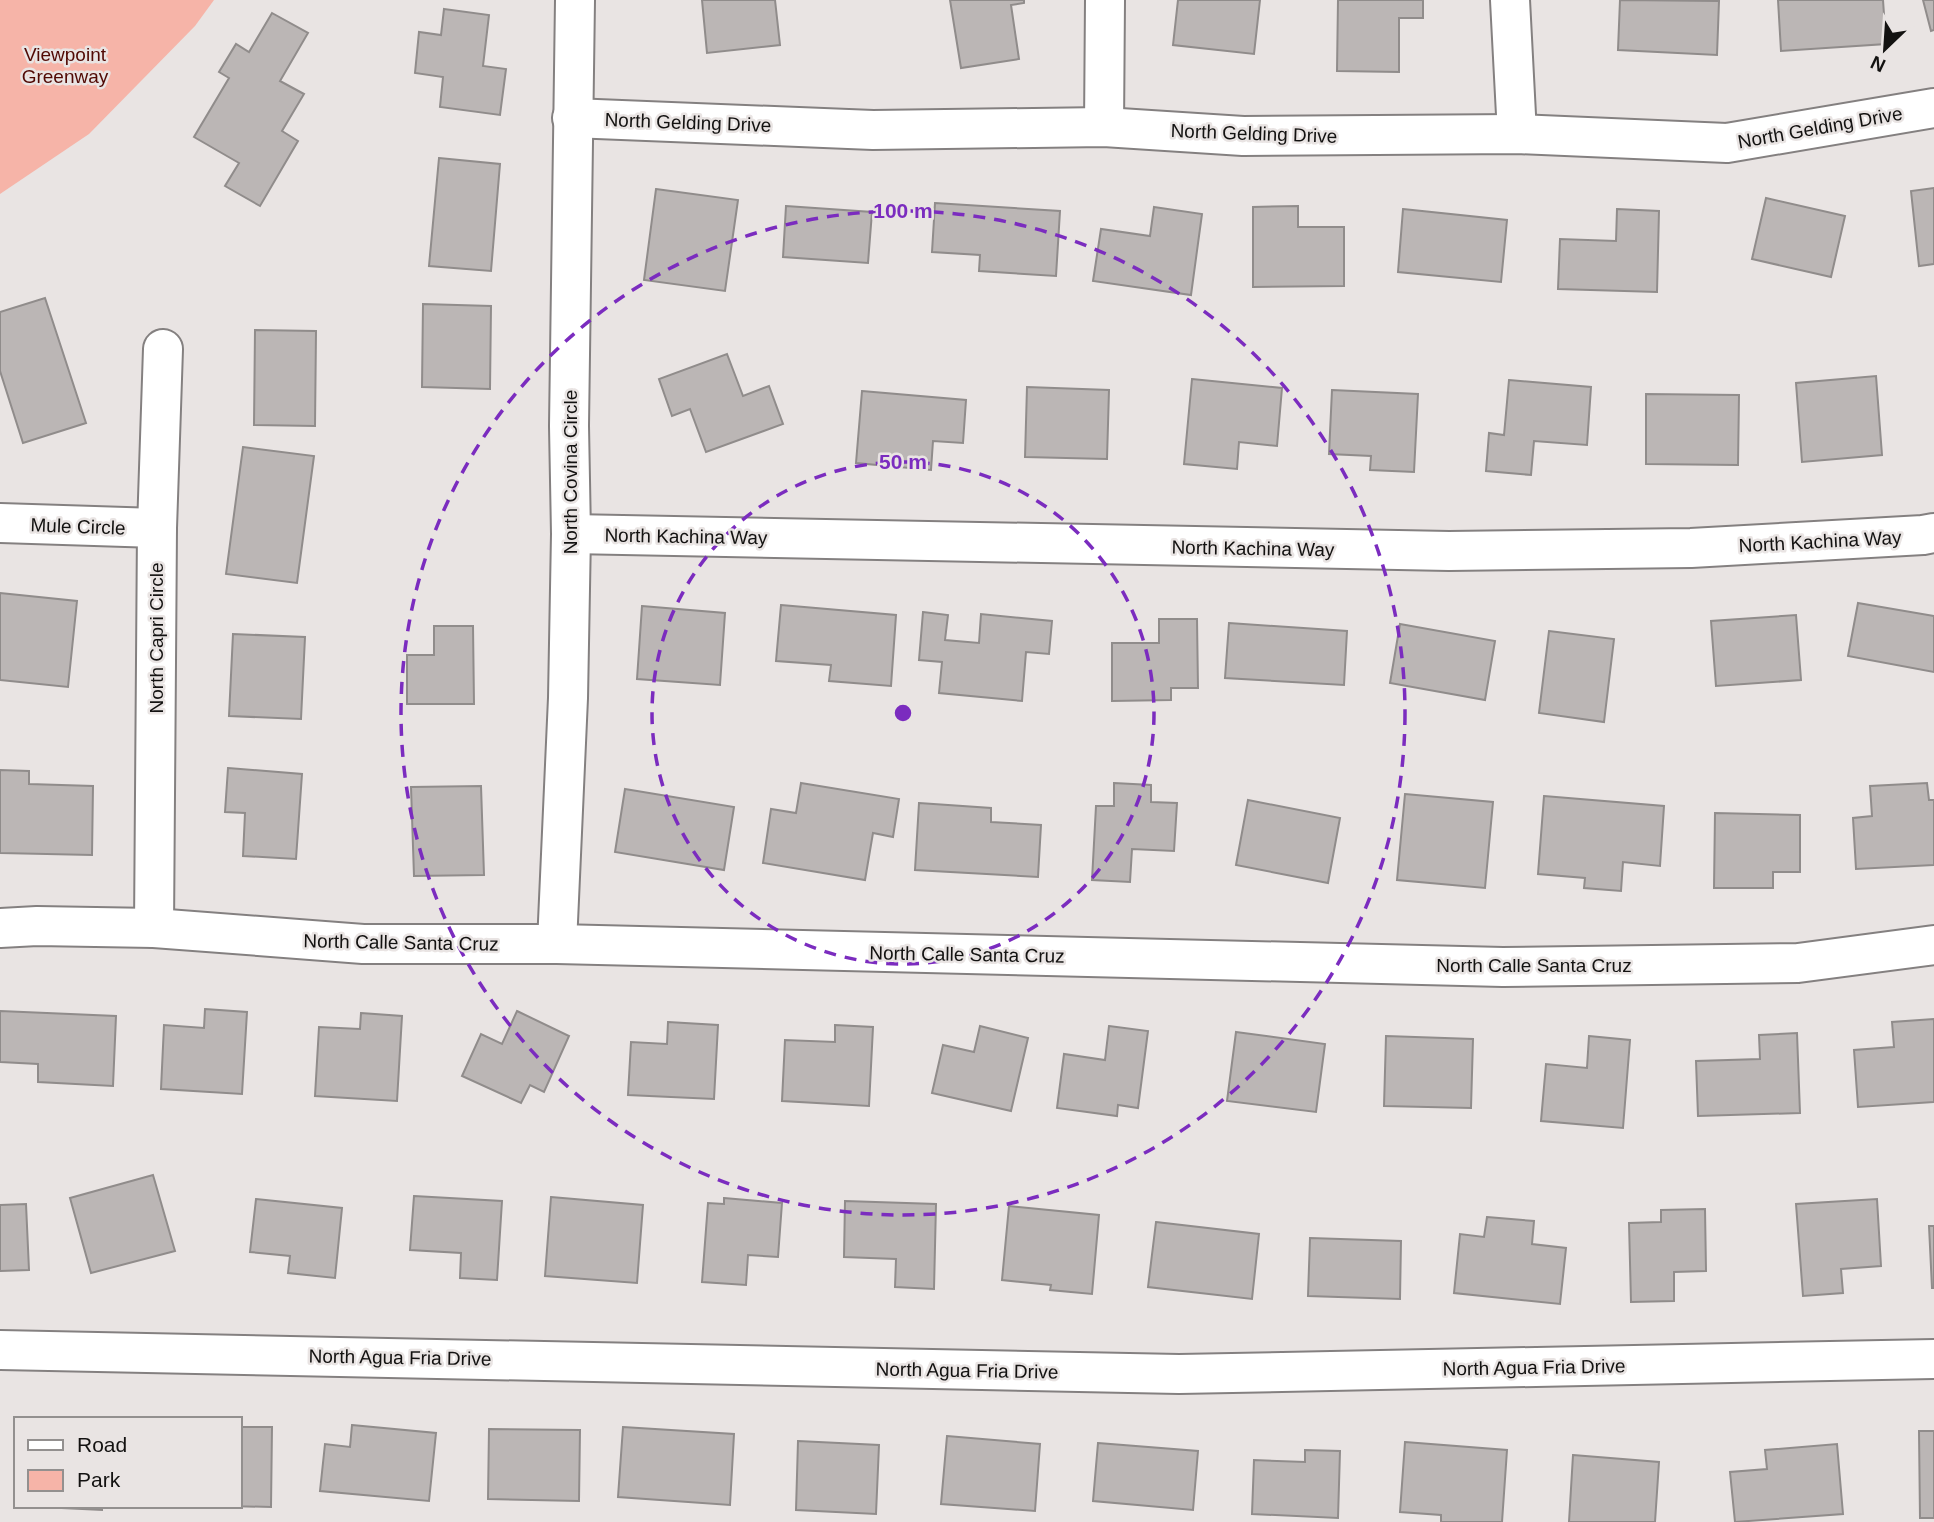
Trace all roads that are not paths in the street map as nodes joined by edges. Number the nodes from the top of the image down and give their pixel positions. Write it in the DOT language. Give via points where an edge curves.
graph roads {
  1 [pos="575,0"];
  2 [pos="1105,0"];
  3 [pos="1510,0"];
  4 [pos="1934,108"];
  5 [pos="572,118"];
  6 [pos="1104,127"];
  7 [pos="1517,134"];
  8 [pos="163,349"];
  9 [pos="0,523"];
  10 [pos="157,528"];
  11 [pos="1934,533"];
  12 [pos="571,534"];
  13 [pos="0,928"];
  14 [pos="154,928"];
  15 [pos="557,944"];
  16 [pos="1934,945"];
  17 [pos="0,1350"];
  18 [pos="1934,1359"];
  1 -- 5 [label="street, North Covina Circle"];
  2 -- 6 [label="street"];
  3 -- 7 [label="street"];
  4 -- 7 [label="street, North Gelding Drive" via="1727,143"];
  5 -- 6 [label="street, North Gelding Drive" via="873,130"];
  5 -- 12 [label="street, North Covina Circle"];
  6 -- 7 [label="street, North Gelding Drive" via="1243,136"];
  8 -- 10 [label="street, North Capri Circle"];
  9 -- 10 [label="street, Mule Circle"];
  10 -- 14 [label="street, North Capri Circle"];
  11 -- 12 [label="street, North Kachina Way" via="1691,548 1449,551"];
  12 -- 15 [label="street, North Covina Circle"];
  13 -- 14 [label="street, North Calle Santa Cruz"];
  14 -- 15 [label="street, North Calle Santa Cruz" via="363,944"];
  15 -- 16 [label="street, North Calle Santa Cruz" via="1503,967 1798,963"];
  17 -- 18 [label="street, North Agua Fria Drive" via="1179,1374"];
}
